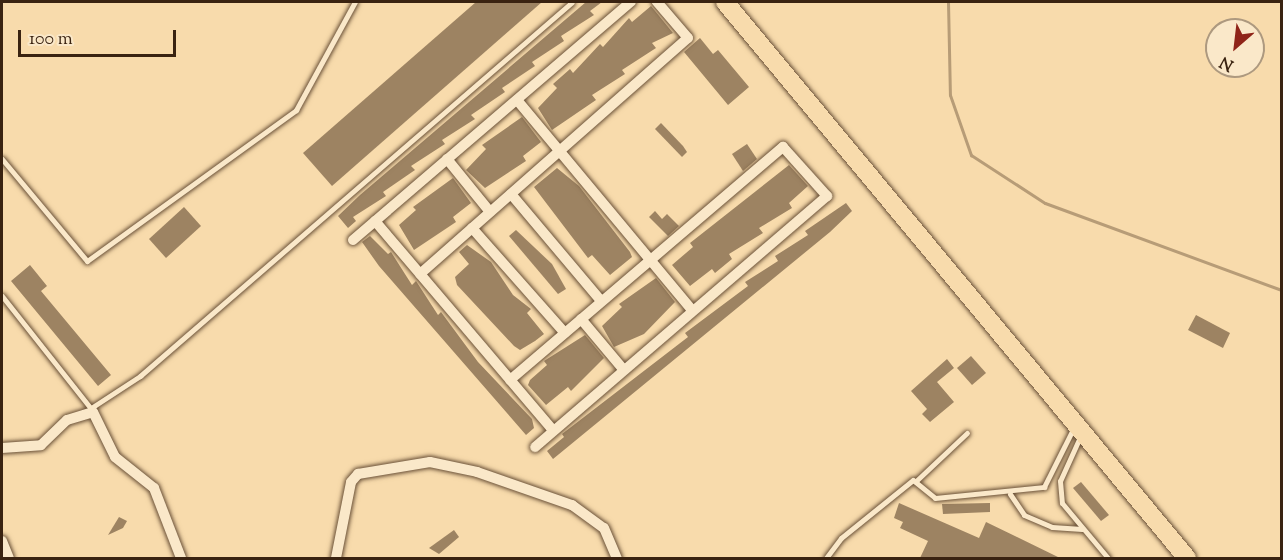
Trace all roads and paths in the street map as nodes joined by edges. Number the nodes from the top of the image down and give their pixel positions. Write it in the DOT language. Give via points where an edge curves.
graph roads {
  1 [pos="355,2"];
  2 [pos="572,2"];
  3 [pos="631,2"];
  4 [pos="657,2"];
  5 [pos="725,2"];
  6 [pos="517,100"];
  7 [pos="559,151"];
  8 [pos="2,159"];
  9 [pos="447,159"];
  10 [pos="511,194"];
  11 [pos="490,212"];
  12 [pos="375,221"];
  13 [pos="472,228"];
  14 [pos="353,240"];
  15 [pos="650,260"];
  16 [pos="420,274"];
  17 [pos="2,296"];
  18 [pos="602,301"];
  19 [pos="692,310"];
  20 [pos="581,319"];
  21 [pos="565,333"];
  22 [pos="623,369"];
  23 [pos="510,380"];
  24 [pos="92,410"];
  25 [pos="1080,427"];
  26 [pos="552,429"];
  27 [pos="967,433"];
  28 [pos="535,447"];
  29 [pos="2,448"];
  30 [pos="916,482"];
  31 [pos="1010,494"];
  32 [pos="1082,529"];
  33 [pos="2,541"];
  34 [pos="9,558"];
  35 [pos="181,558"];
  36 [pos="336,558"];
  37 [pos="617,558"];
  38 [pos="826,558"];
  39 [pos="1108,558"];
  40 [pos="1187,558"];
  1 -- 8 [label="lane" via="296,110 87,261"];
  2 -- 24 [label="lane" via="140,376"];
  3 -- 6 [label="street"];
  4 -- 7 [label="street" via="688,38"];
  5 -- 25 [label="highway"];
  6 -- 7 [label="street"];
  6 -- 9 [label="street"];
  7 -- 10 [label="street"];
  7 -- 15 [label="street"];
  9 -- 11 [label="street"];
  9 -- 12 [label="street"];
  10 -- 11 [label="street"];
  10 -- 18 [label="street"];
  11 -- 13 [label="street"];
  12 -- 14 [label="street"];
  12 -- 16 [label="street"];
  13 -- 16 [label="street"];
  13 -- 21 [label="street"];
  15 -- 18 [label="street"];
  15 -- 19 [label="street"];
  15 -- 19 [label="street" via="783,147 827,196"];
  16 -- 23 [label="street"];
  17 -- 24 [label="lane"];
  18 -- 20 [label="street"];
  19 -- 22 [label="street"];
  20 -- 21 [label="street"];
  20 -- 22 [label="street"];
  21 -- 23 [label="street"];
  22 -- 26 [label="street"];
  23 -- 26 [label="street"];
  24 -- 29 [label="street" via="67,420 41,445"];
  24 -- 35 [label="street" via="116,458 154,488"];
  25 -- 31 [label="lane" via="1049,484"];
  25 -- 32 [label="lane" via="1060,488 1062,503"];
  25 -- 40 [label="highway"];
  26 -- 28 [label="street"];
  27 -- 30 [label="lane"];
  30 -- 31 [label="lane" via="935,498"];
  30 -- 38 [label="lane" via="907,482 841,538"];
  31 -- 32 [label="lane" via="1013,505 1030,518 1052,527"];
  32 -- 39 [label="lane"];
  33 -- 34 [label="street"];
  36 -- 37 [label="street" via="351,482 358,474 430,462 477,472 572,505 604,528"];
}
